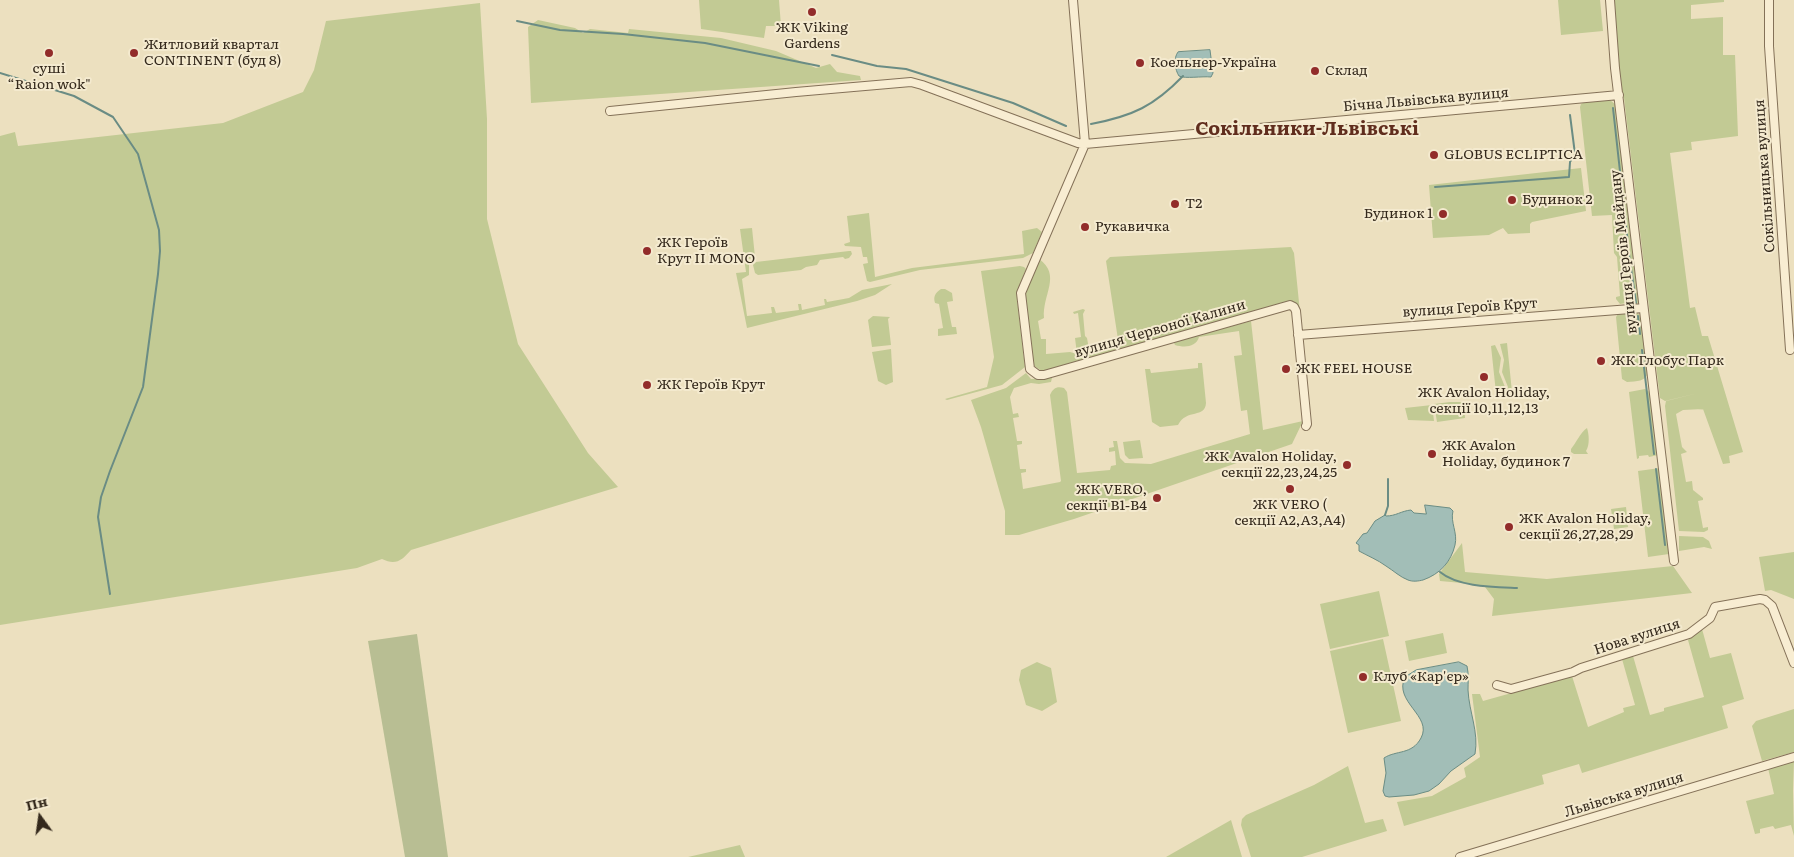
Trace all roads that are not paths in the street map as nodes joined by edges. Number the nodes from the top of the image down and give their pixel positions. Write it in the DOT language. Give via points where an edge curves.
graph roads {
  1 [pos="1073,0"];
  2 [pos="1610,0"];
  3 [pos="1769,0"];
  4 [pos="1620,95"];
  5 [pos="610,111"];
  6 [pos="1085,144"];
  7 [pos="1643,308"];
  8 [pos="1298,335"];
  9 [pos="1790,350"];
  10 [pos="1306,426"];
  11 [pos="1674,561"];
  12 [pos="1794,663"];
  13 [pos="1497,685"];
  14 [pos="1794,757"];
  15 [pos="1460,857"];
  1 -- 6 [label="street"];
  2 -- 4 [label="street, вулиця Героїв Майдану"];
  3 -- 9 [label="street, Сокільницька вулиця" via="1769,46"];
  4 -- 6 [label="street, Бічна Львівська вулиця"];
  4 -- 7 [label="street, вулиця Героїв Майдану"];
  5 -- 6 [label="street" via="911,82"];
  6 -- 8 [label="street, вулиця Червоної Калини" via="1022,293 1030,369 1044,375 1290,305 1296,311"];
  7 -- 8 [label="street, вулиця Героїв Крут"];
  7 -- 11 [label="street, вулиця Героїв Майдану"];
  8 -- 10 [label="street"];
  12 -- 13 [label="street, Нова вулиця" via="1772,606 1760,599 1715,607 1710,618 1689,634 1573,672 1510,689"];
  14 -- 15 [label="street, Львівська вулиця"];
}
